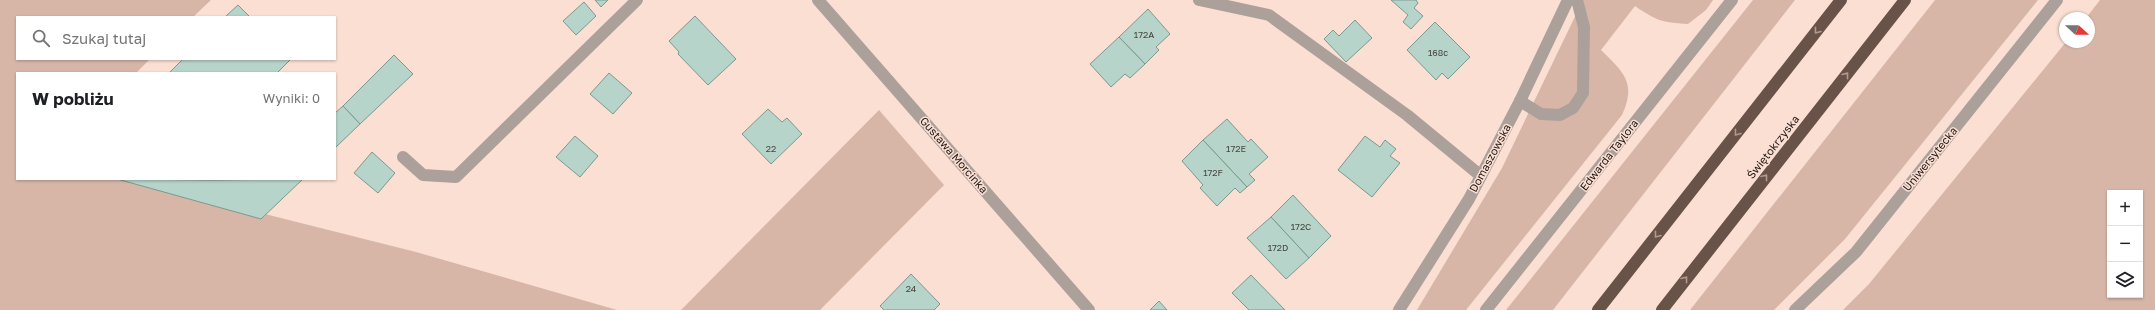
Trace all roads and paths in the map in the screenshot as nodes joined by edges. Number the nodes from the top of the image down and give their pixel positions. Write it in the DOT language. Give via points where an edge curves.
graph roads {
  1 [pos="637,0"];
  2 [pos="818,0"];
  3 [pos="1199,0"];
  4 [pos="1568,0"];
  5 [pos="1577,0"];
  6 [pos="1732,0"];
  7 [pos="1841,0"];
  8 [pos="1905,0"];
  9 [pos="2057,0"];
  10 [pos="1520,101"];
  11 [pos="403,157"];
  12 [pos="1481,176"];
  13 [pos="1089,310"];
  14 [pos="1400,310"];
  15 [pos="1486,310"];
  16 [pos="1598,310"];
  17 [pos="1662,310"];
  18 [pos="1795,310"];
  1 -- 11 [label="street" via="456,177 423,175"];
  2 -- 13 [label="street, Gustawa Morcinka"];
  3 -- 12 [label="street" via="1269,16 1407,115"];
  4 -- 10 [label="street, Domaszowska"];
  5 -- 10 [label="street" via="1584,27 1583,92 1573,108 1560,115 1541,114"];
  6 -- 15 [label="street, Edwarda Taylora"];
  7 -- 16 [label="highway, one-way"];
  17 -- 8 [label="highway, Świętokrzyska, one-way"];
  9 -- 18 [label="street, Uniwersytecka" via="1856,252"];
  10 -- 12 [label="street, Domaszowska"];
  12 -- 14 [label="street, Domaszowska"];
}
